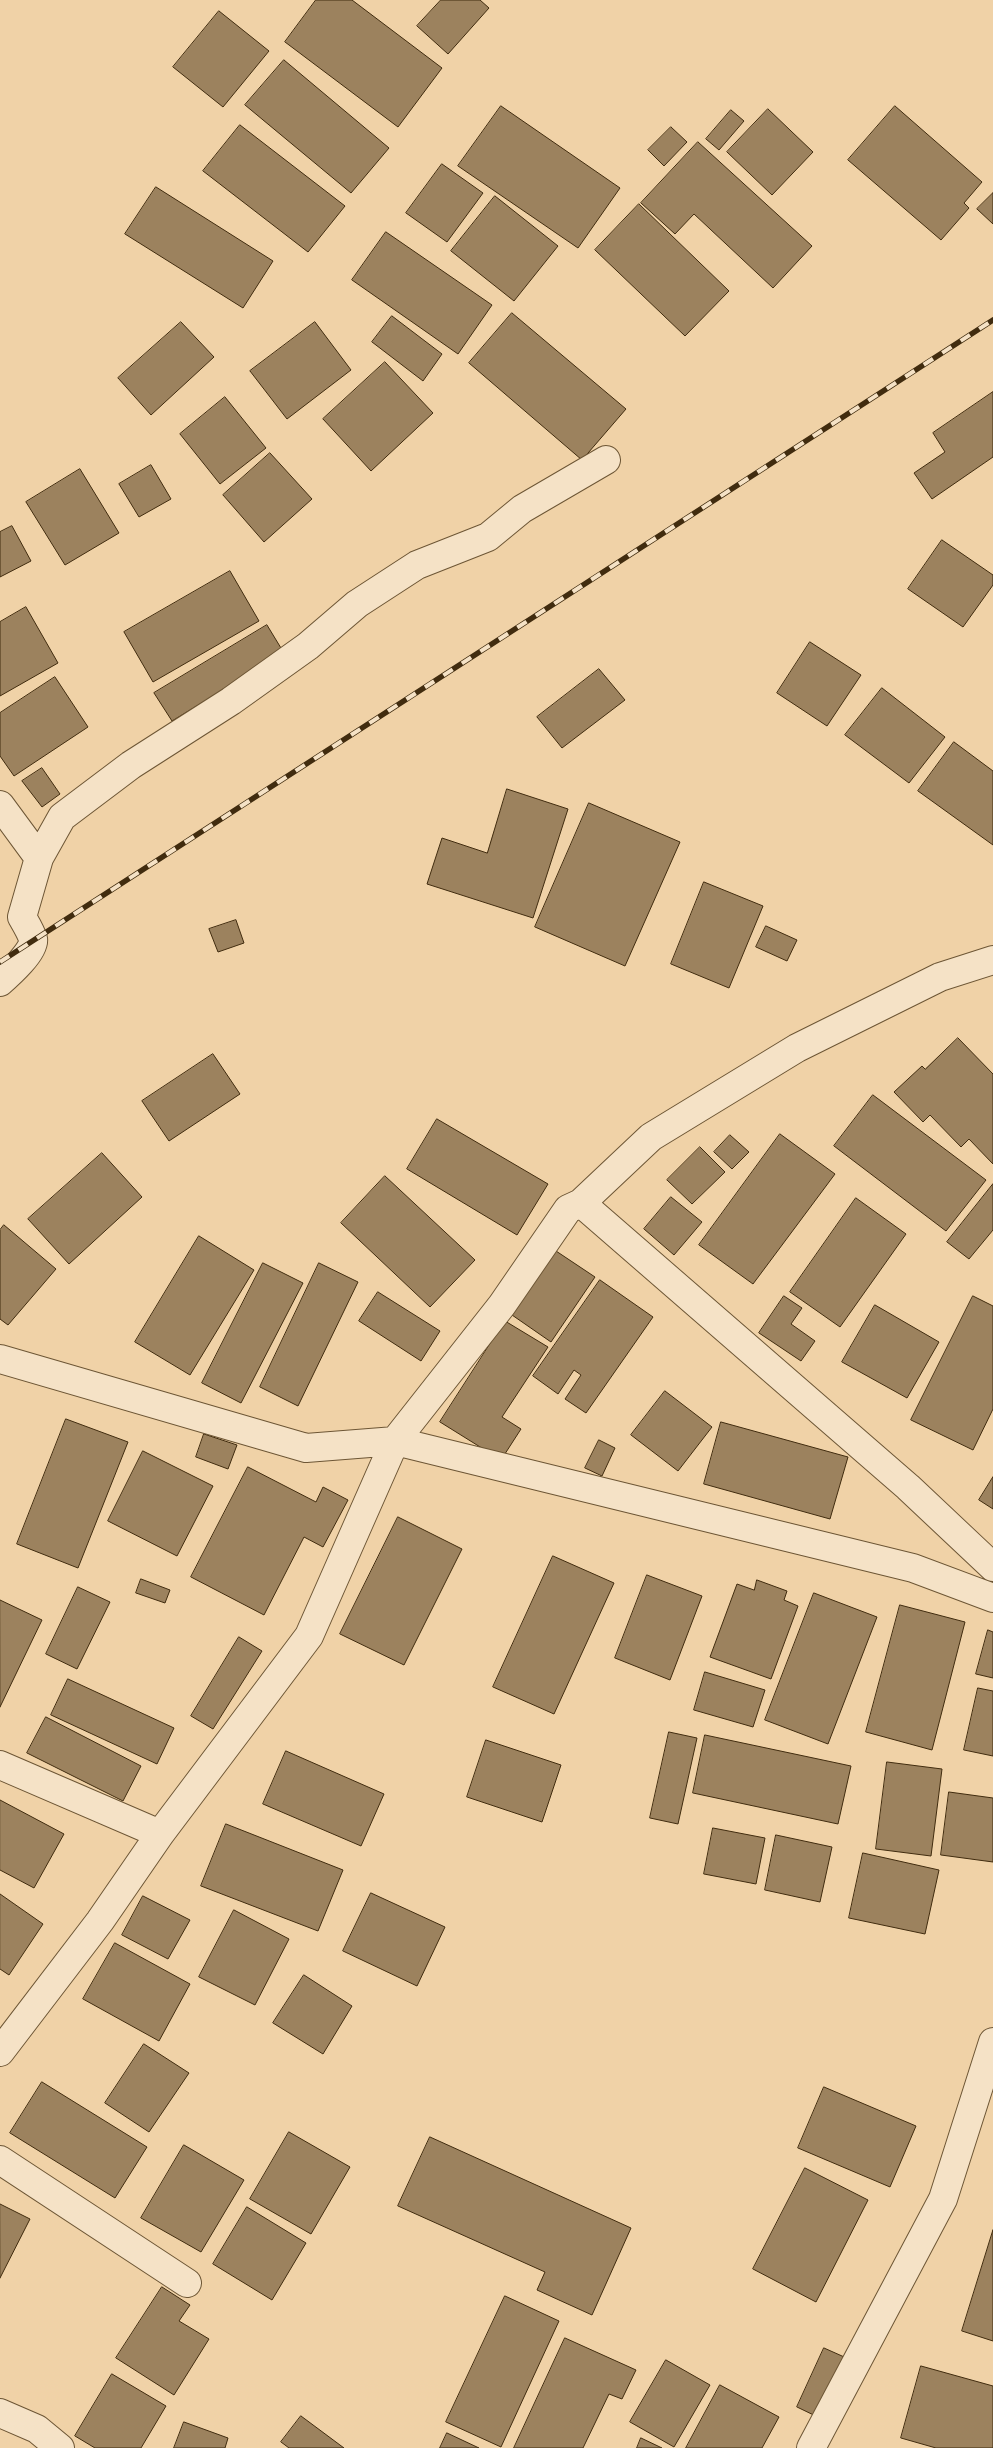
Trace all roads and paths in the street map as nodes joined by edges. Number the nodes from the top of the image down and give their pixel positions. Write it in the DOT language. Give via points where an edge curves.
graph roads {
  1 [pos="606,460"];
  2 [pos="0,805"];
  3 [pos="39,858"];
  4 [pos="11,918"];
  5 [pos="993,960"];
  6 [pos="0,982"];
  7 [pos="581,1203"];
  8 [pos="0,1359"];
  9 [pos="395,1441"];
  10 [pos="993,1567"];
  11 [pos="993,1598"];
  12 [pos="0,1766"];
  13 [pos="160,1834"];
  14 [pos="993,2042"];
  15 [pos="0,2052"];
  16 [pos="0,2160"];
  17 [pos="187,2283"];
  18 [pos="0,2413"];
  19 [pos="60,2448"];
  20 [pos="811,2448"];
  1 -- 3 [label="street" via="522,509 488,537 417,565 357,604 300,652 131,765 62,817"];
  2 -- 3 [label="street"];
  3 -- 4 [label="street"];
  4 -- 6 [label="street" via="34,940 18,966"];
  5 -- 7 [label="street" via="940,977 797,1048 651,1137"];
  7 -- 9 [label="street" via="568,1209 491,1319"];
  7 -- 10 [label="street" via="908,1487"];
  8 -- 9 [label="street" via="306,1448"];
  9 -- 11 [label="street" via="913,1568"];
  9 -- 13 [label="street" via="309,1636"];
  12 -- 13 [label="street"];
  13 -- 15 [label="street" via="100,1921"];
  14 -- 20 [label="street" via="943,2199"];
  16 -- 17 [label="street"];
  18 -- 19 [label="street" via="37,2429"];
}
